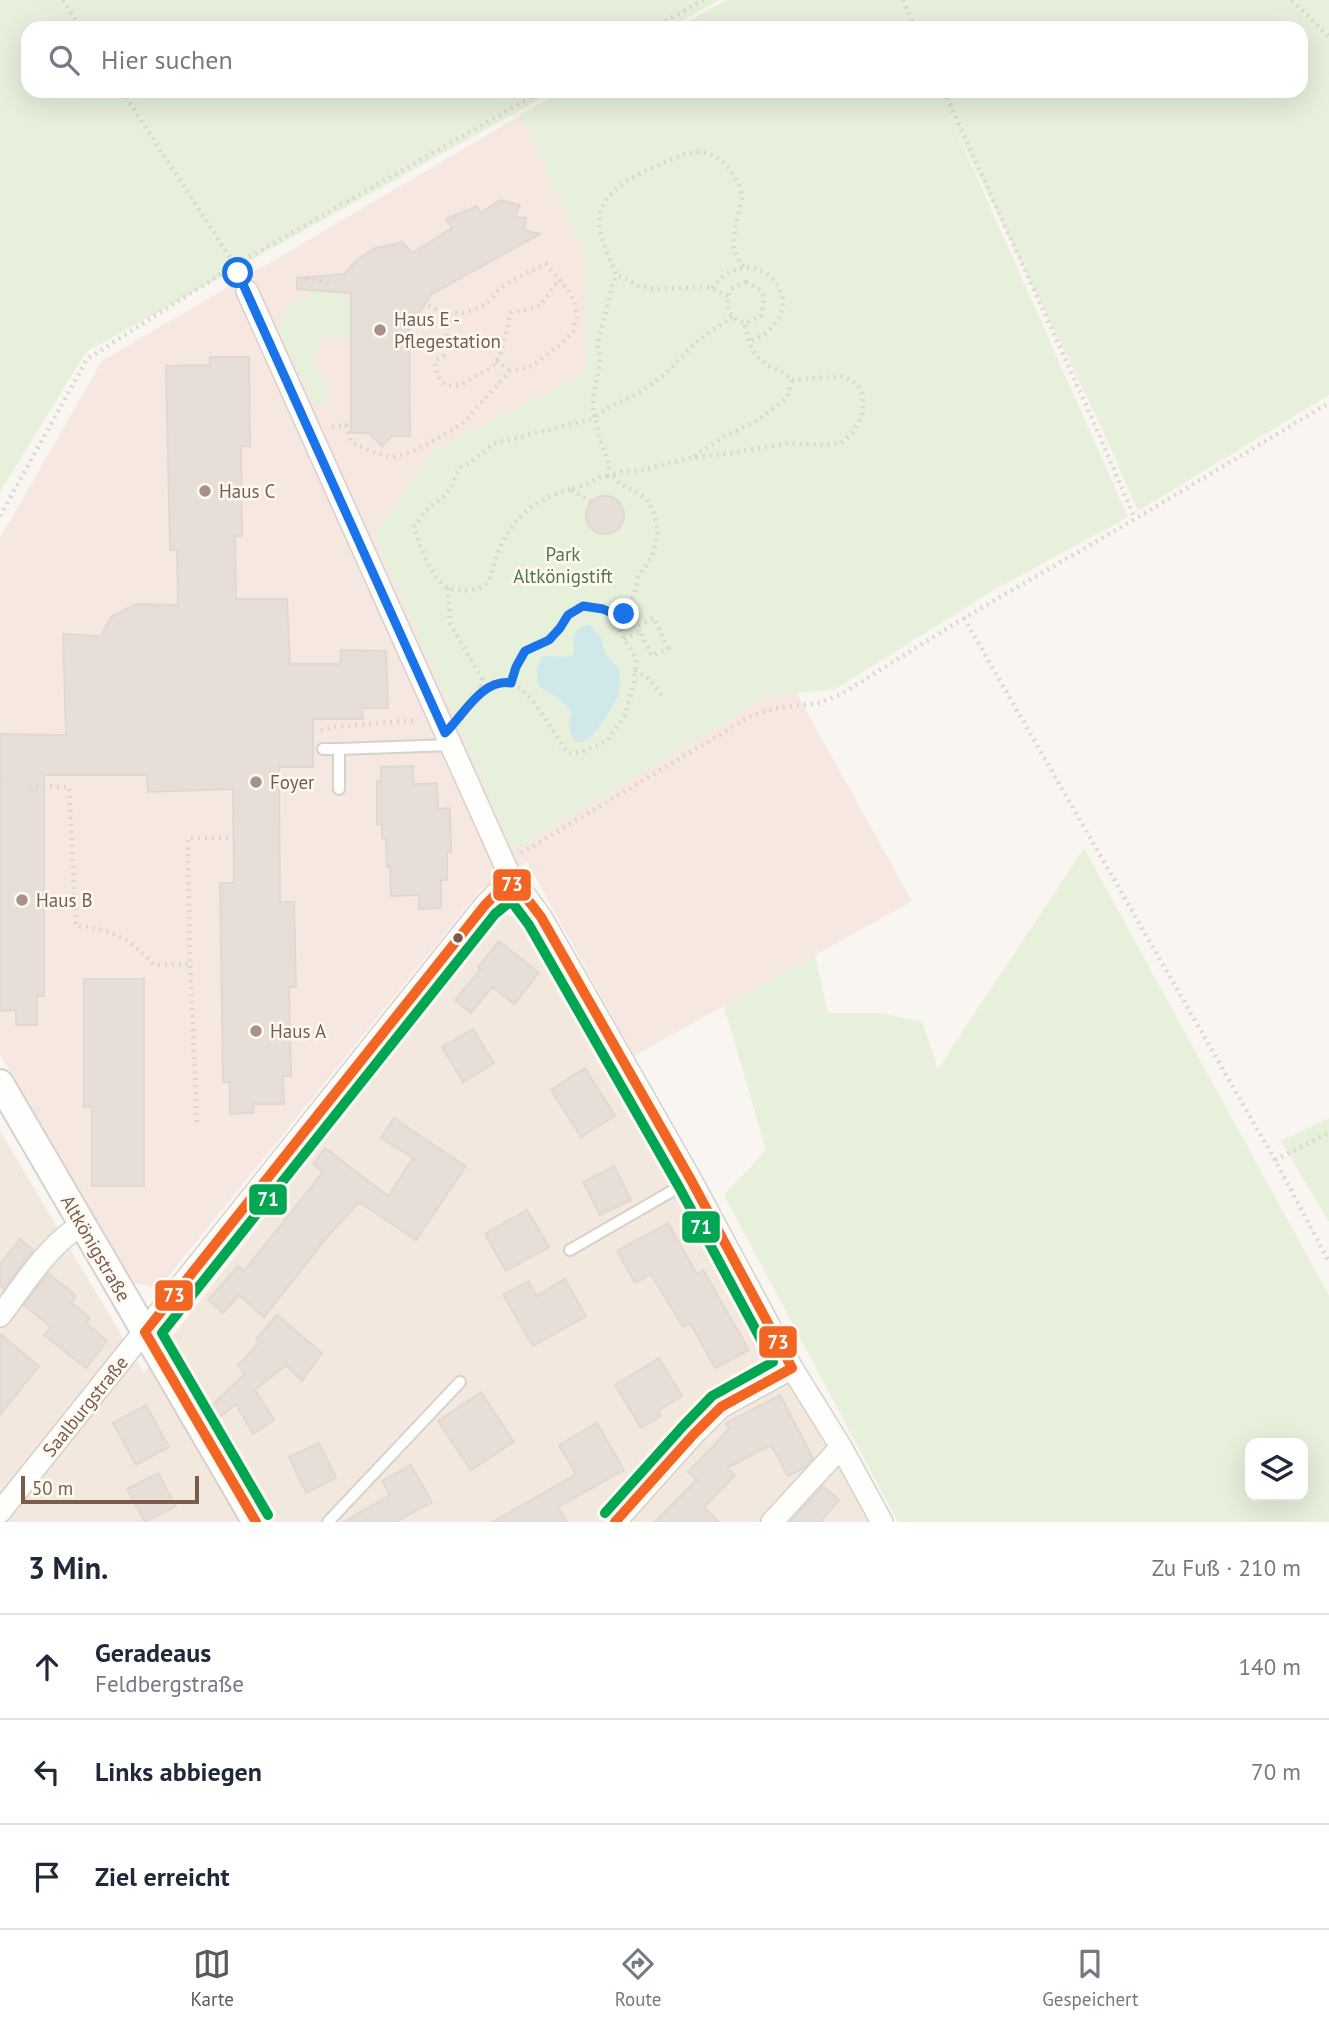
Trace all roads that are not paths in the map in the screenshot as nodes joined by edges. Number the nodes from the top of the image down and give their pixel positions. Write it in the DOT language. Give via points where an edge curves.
graph roads {
  1 [pos="247,291"];
  2 [pos="445,732"];
  3 [pos="323,749"];
  4 [pos="339,749"];
  5 [pos="340,789"];
  6 [pos="515,883"];
  7 [pos="0,1083"];
  8 [pos="691,1180"];
  9 [pos="82,1226"];
  10 [pos="570,1250"];
  11 [pos="0,1316"];
  12 [pos="145,1332"];
  13 [pos="792,1368"];
  14 [pos="460,1382"];
  15 [pos="841,1447"];
  16 [pos="0,1512"];
  17 [pos="256,1522"];
  18 [pos="328,1522"];
  19 [pos="615,1522"];
  20 [pos="772,1522"];
  21 [pos="882,1522"];
  1 -- 2 [label="street"];
  2 -- 4 [label="lane"];
  2 -- 6 [label="street"];
  3 -- 4 [label="lane"];
  4 -- 5 [label="lane"];
  6 -- 8 [label="street" via="541,917"];
  6 -- 12 [label="street, Saalburgstraße" via="485,905"];
  7 -- 9 [label="street, Altkönigstraße"];
  8 -- 10 [label="lane"];
  8 -- 13 [label="street"];
  9 -- 11 [label="street" via="55,1244"];
  9 -- 12 [label="street, Altkönigstraße"];
  12 -- 16 [label="street, Saalburgstraße"];
  12 -- 17 [label="street, Altkönigstraße"];
  13 -- 15 [label="street"];
  13 -- 19 [label="street" via="721,1407"];
  14 -- 18 [label="lane"];
  15 -- 20 [label="street"];
  15 -- 21 [label="street"];
}
